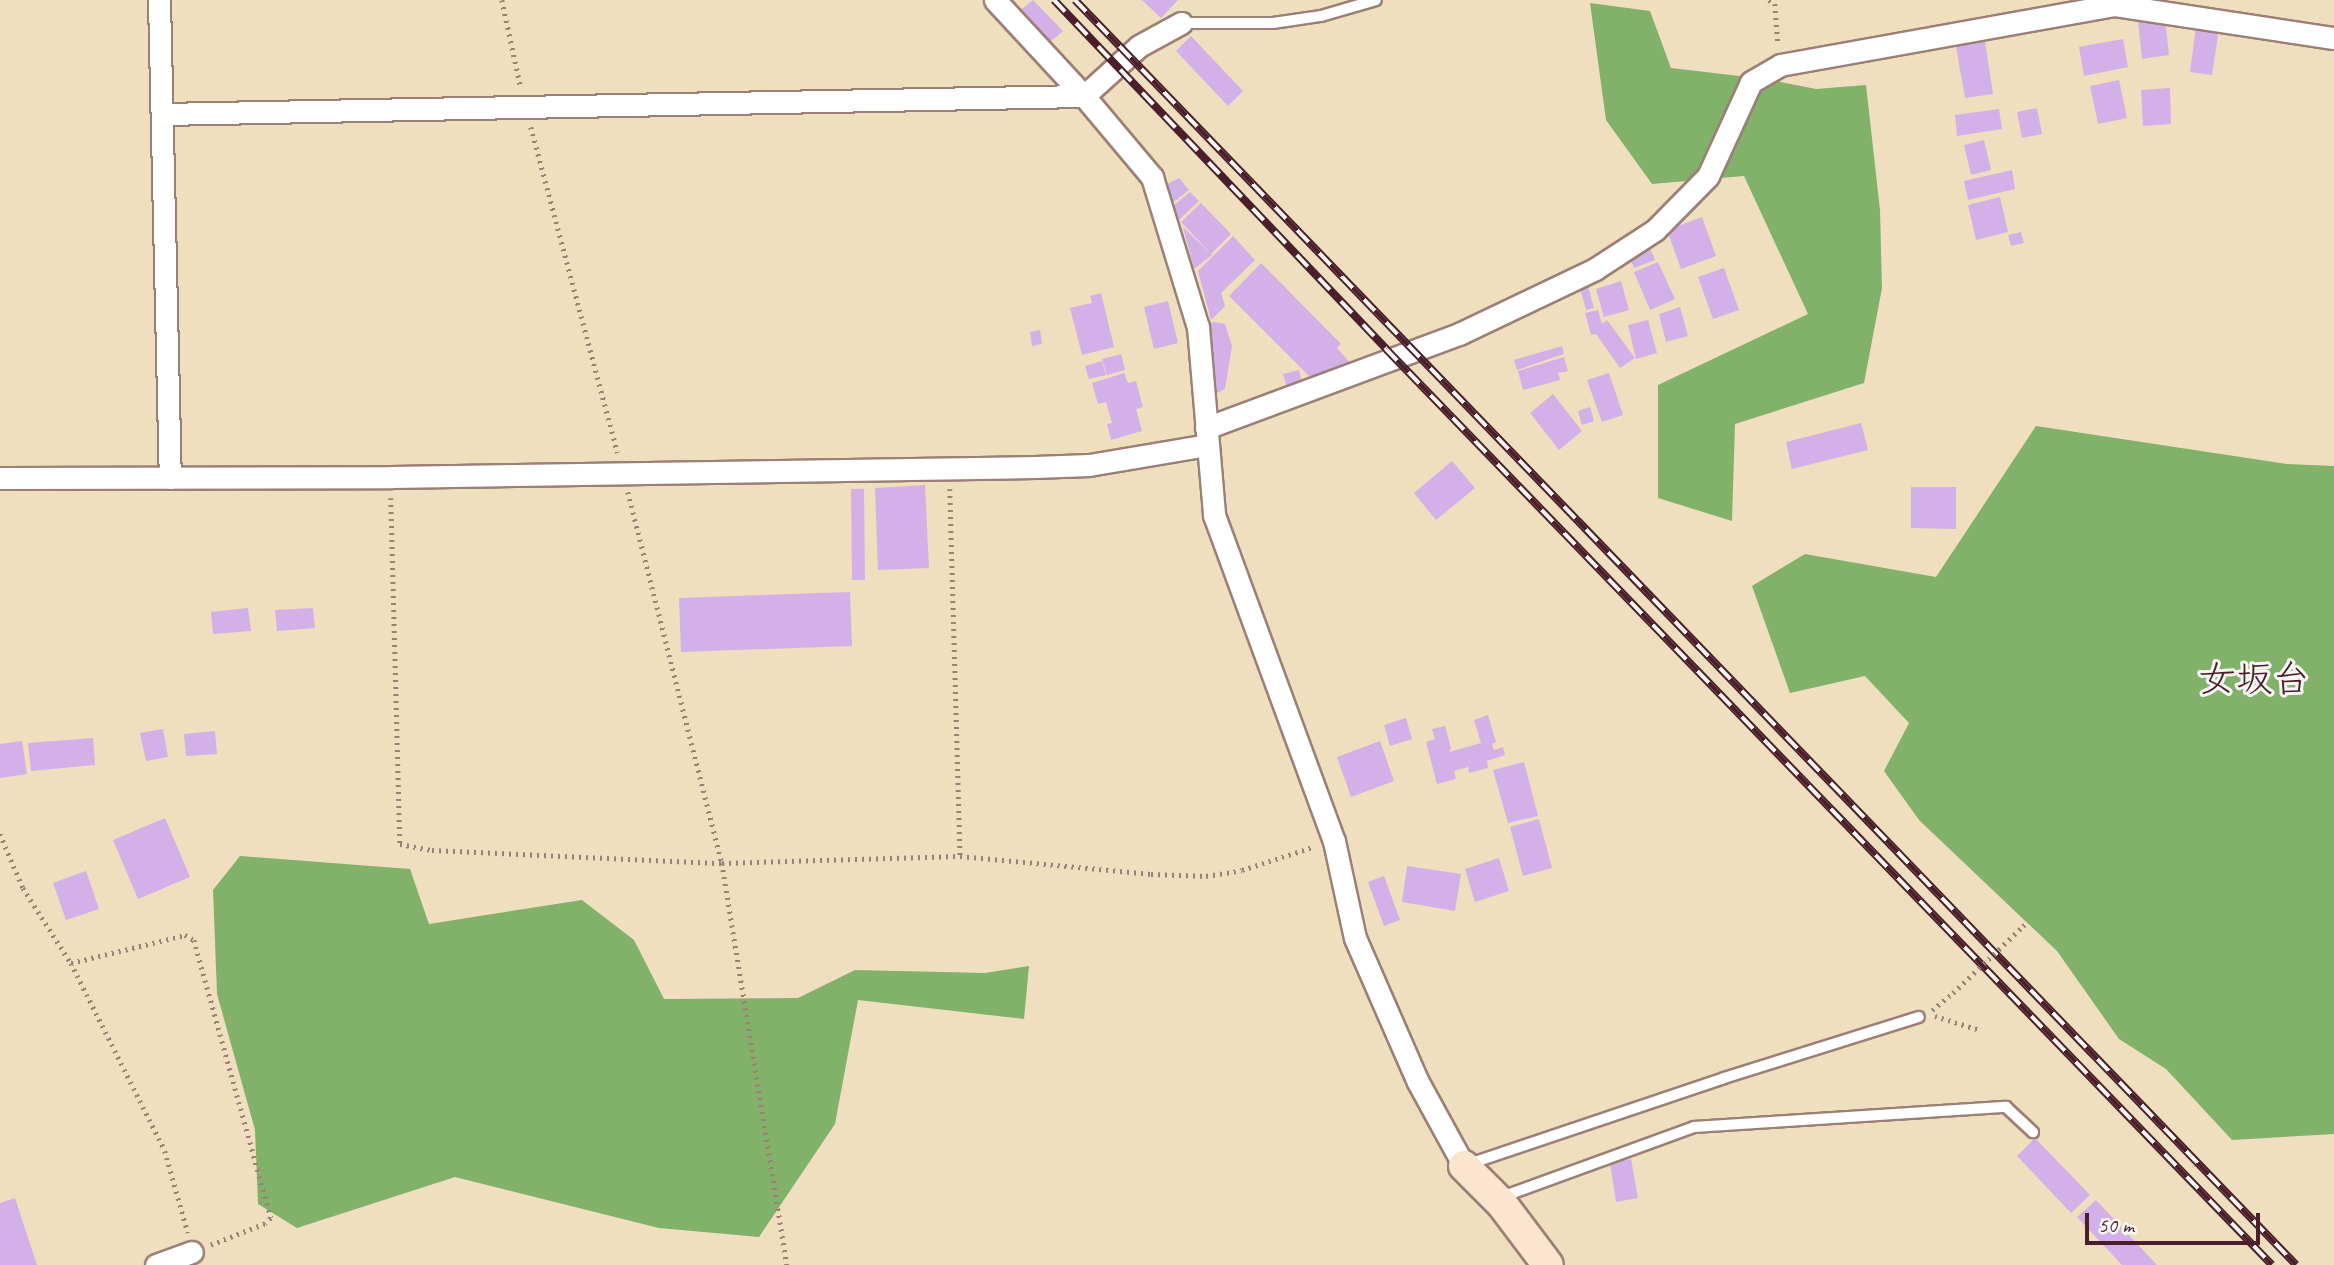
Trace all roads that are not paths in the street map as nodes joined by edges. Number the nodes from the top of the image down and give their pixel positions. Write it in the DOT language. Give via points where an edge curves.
graph roads {
  1 [pos="159,0"];
  2 [pos="995,0"];
  3 [pos="1376,0"];
  4 [pos="2114,2"];
  5 [pos="1181,23"];
  6 [pos="2334,38"];
  7 [pos="1084,96"];
  8 [pos="162,114"];
  9 [pos="1206,437"];
  10 [pos="0,478"];
  11 [pos="170,478"];
  12 [pos="1927,1013"];
  13 [pos="2033,1132"];
  14 [pos="1464,1166"];
  15 [pos="1497,1199"];
  16 [pos="192,1252"];
  17 [pos="156,1265"];
  18 [pos="1548,1265"];
  1 -- 8 [label="street"];
  2 -- 7 [label="street"];
  3 -- 5 [label="lane" via="1321,16 1273,23"];
  4 -- 6 [label="street"];
  4 -- 9 [label="street" via="1780,65 1751,82 1708,176 1655,230 1595,269 1460,334"];
  5 -- 7 [label="street" via="1139,46"];
  7 -- 8 [label="street"];
  7 -- 9 [label="street" via="1152,177 1198,327"];
  8 -- 11 [label="street"];
  9 -- 11 [label="street" via="1089,465"];
  9 -- 14 [label="street" via="1214,515 1334,841 1355,939 1418,1082"];
  10 -- 11 [label="street"];
  12 -- 14 [label="lane"];
  13 -- 15 [label="lane" via="2006,1107 1694,1127"];
  14 -- 15 [label="street"];
  15 -- 18 [label="street"];
  16 -- 17 [label="street"];
}
